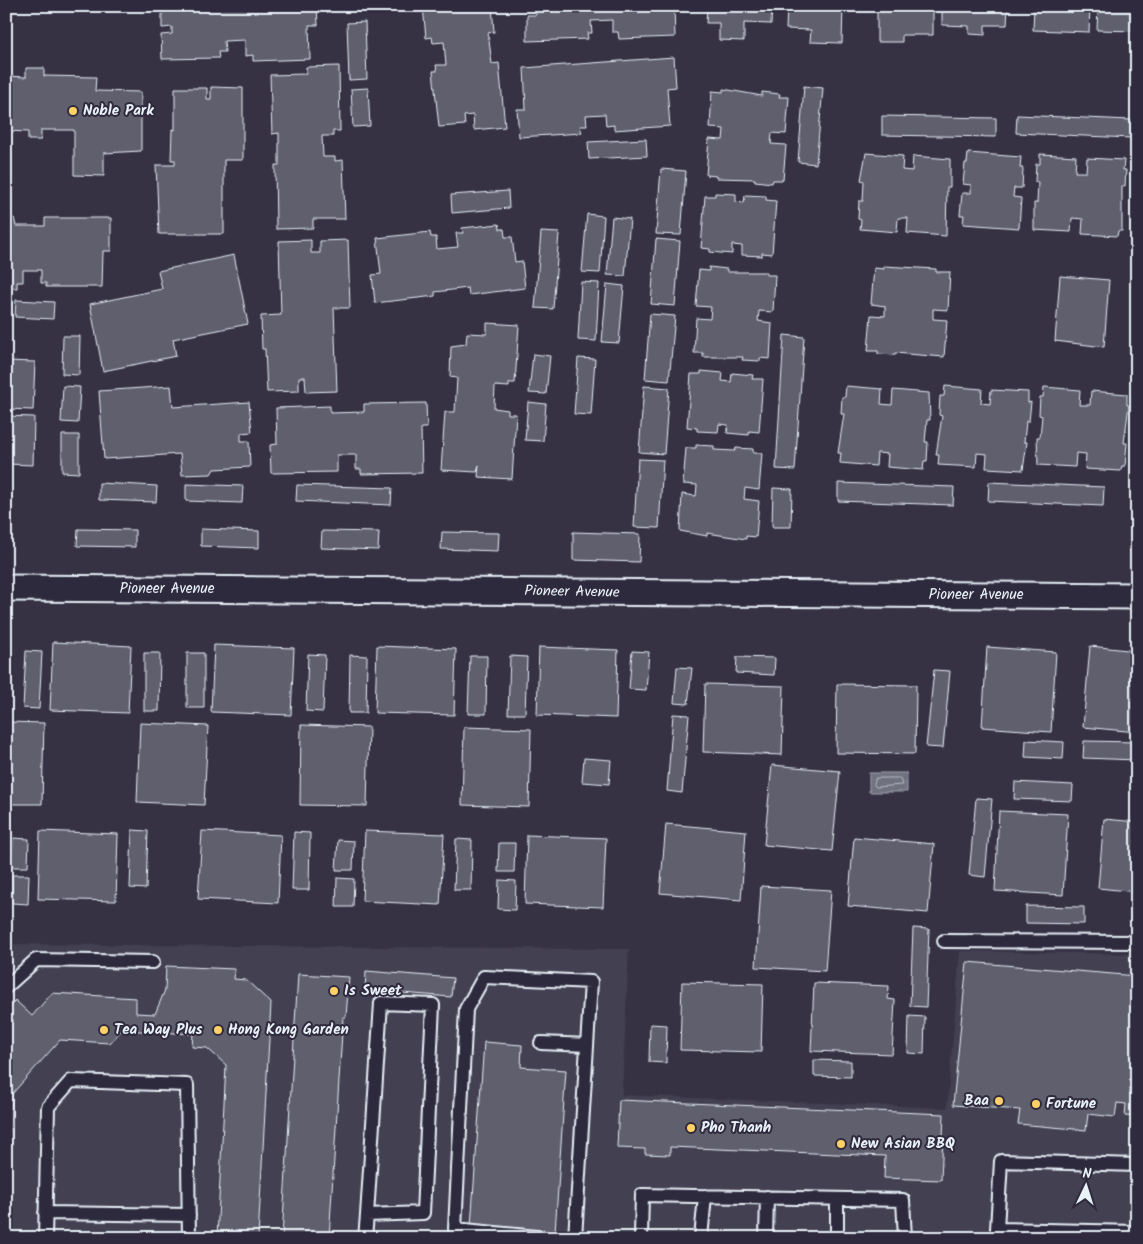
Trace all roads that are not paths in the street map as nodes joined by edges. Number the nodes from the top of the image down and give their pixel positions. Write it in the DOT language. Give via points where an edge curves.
graph roads {
  1 [pos="6,588"];
  2 [pos="1137,596"];
  3 [pos="944,942"];
  4 [pos="1137,942"];
  5 [pos="154,962"];
  6 [pos="6,987"];
  7 [pos="541,1043"];
  8 [pos="587,1045"];
  9 [pos="1137,1165"];
  10 [pos="705,1196"];
  11 [pos="767,1197"];
  12 [pos="836,1199"];
  13 [pos="45,1213"];
  14 [pos="189,1215"];
  15 [pos="367,1215"];
  16 [pos="1137,1232"];
  17 [pos="997,1234"];
  18 [pos="641,1236"];
  19 [pos="45,1238"];
  20 [pos="189,1238"];
  21 [pos="365,1238"];
  22 [pos="547,1238"];
  23 [pos="575,1238"];
  24 [pos="701,1238"];
  25 [pos="766,1238"];
  26 [pos="837,1238"];
  27 [pos="905,1238"];
  1 -- 2 [label="street, Pioneer Avenue"];
  3 -- 4 [label="lane"];
  5 -- 6 [label="lane" via="36,960"];
  7 -- 8 [label="lane"];
  8 -- 22 [label="lane" via="591,982 484,977 466,1009 455,1229"];
  8 -- 23 [label="lane"];
  9 -- 17 [label="lane" via="1001,1161"];
  10 -- 11 [label="lane"];
  10 -- 18 [label="lane" via="642,1195"];
  10 -- 24 [label="lane"];
  11 -- 12 [label="lane"];
  11 -- 25 [label="lane"];
  12 -- 26 [label="lane"];
  12 -- 27 [label="lane" via="903,1200"];
  13 -- 14 [label="lane"];
  13 -- 14 [label="lane" via="48,1107 71,1081 187,1085"];
  13 -- 19 [label="lane"];
  14 -- 20 [label="lane"];
  15 -- 15 [label="lane" via="381,1002 434,1005 423,1213"];
  15 -- 21 [label="lane"];
  16 -- 17 [label="lane"];
}
